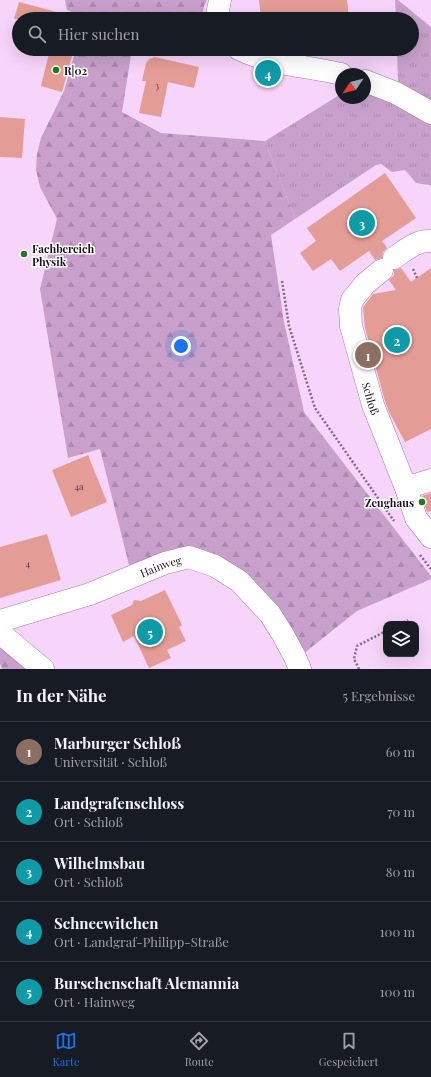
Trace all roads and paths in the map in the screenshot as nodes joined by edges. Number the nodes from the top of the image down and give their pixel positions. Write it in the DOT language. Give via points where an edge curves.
graph roads {
  1 [pos="220,0"];
  2 [pos="218,12"];
  3 [pos="255,56"];
  4 [pos="335,73"];
  5 [pos="371,83"];
  6 [pos="431,113"];
  7 [pos="431,241"];
  8 [pos="282,281"];
  9 [pos="431,480"];
  10 [pos="406,488"];
  11 [pos="397,525"];
  12 [pos="424,544"];
  13 [pos="431,569"];
  14 [pos="0,621"];
  15 [pos="0,633"];
  16 [pos="383,633"];
  17 [pos="42,669"];
  18 [pos="300,669"];
  19 [pos="359,669"];
  1 -- 2 [label="street"];
  3 -- 4 [label="street"];
  5 -- 6 [label="street" via="396,93"];
  7 -- 10 [label="street, Schloß" via="414,244 388,264 365,284 352,300 350,309 351,326 373,405"];
  8 -- 11 [label="path" via="288,326 315,408"];
  9 -- 10 [label="street"];
  10 -- 12 [label="street, Schloß"];
  12 -- 13 [label="path"];
  14 -- 18 [label="street, Hainweg" via="90,594 165,563 189,557 215,566 239,581 270,614"];
  15 -- 17 [label="street"];
  16 -- 19 [label="path" via="357,646 354,659"];
}
